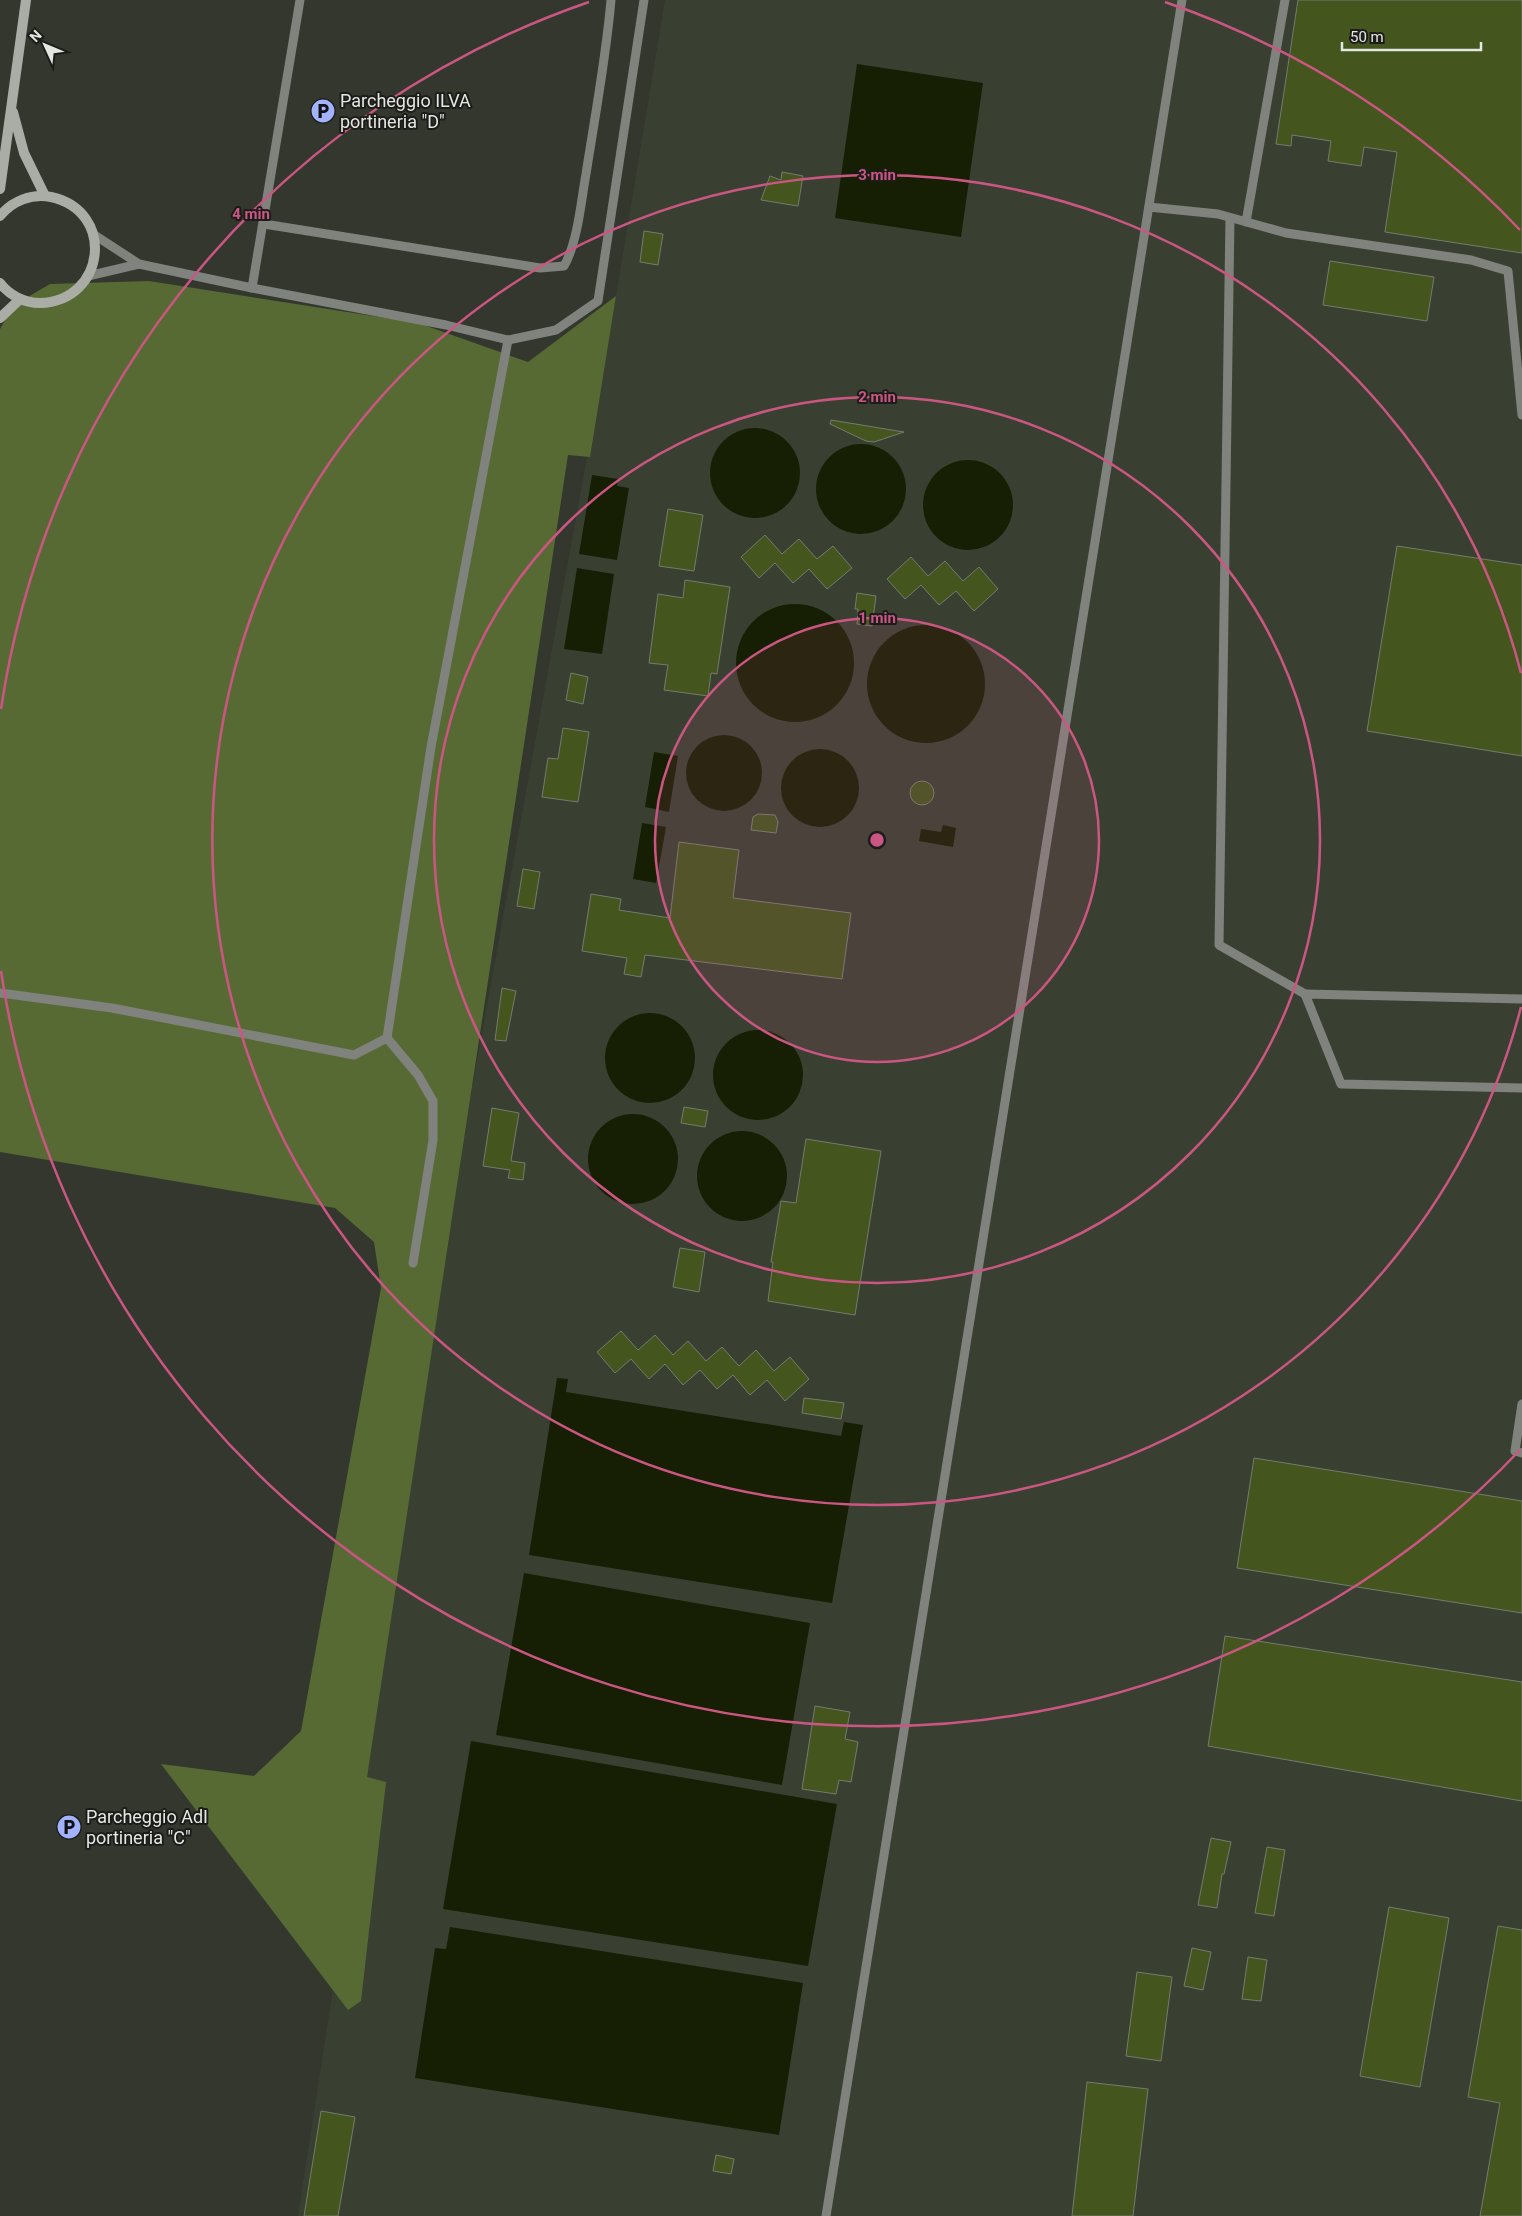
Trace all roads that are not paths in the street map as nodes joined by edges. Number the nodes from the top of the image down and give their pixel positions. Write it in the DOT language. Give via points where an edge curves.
graph roads {
  1 [pos="26,0"];
  2 [pos="300,0"];
  3 [pos="611,0"];
  4 [pos="644,0"];
  5 [pos="1182,0"];
  6 [pos="1285,0"];
  7 [pos="12,108"];
  8 [pos="0,189"];
  9 [pos="45,196"];
  10 [pos="1149,207"];
  11 [pos="0,216"];
  12 [pos="1230,218"];
  13 [pos="1246,222"];
  14 [pos="264,224"];
  15 [pos="93,234"];
  16 [pos="139,264"];
  17 [pos="88,276"];
  18 [pos="0,283"];
  19 [pos="252,288"];
  20 [pos="20,299"];
  21 [pos="0,318"];
  22 [pos="508,340"];
  23 [pos="1522,415"];
  24 [pos="1,994"];
  25 [pos="1305,994"];
  26 [pos="1522,999"];
  27 [pos="387,1038"];
  28 [pos="1522,1088"];
  29 [pos="412,1262"];
  30 [pos="1522,1404"];
  31 [pos="1522,1453"];
  32 [pos="826,2216"];
  1 -- 7 [label="street"];
  2 -- 14 [label="lane"];
  3 -- 14 [label="lane" via="582,194 570,256 564,266 540,268"];
  4 -- 22 [label="lane" via="598,301 556,330"];
  5 -- 10 [label="lane"];
  6 -- 13 [label="lane"];
  7 -- 8 [label="street"];
  7 -- 9 [label="street" via="24,153"];
  9 -- 11 [label="street" via="16,202"];
  9 -- 15 [label="street" via="61,199 75,207"];
  10 -- 12 [label="lane"];
  10 -- 32 [label="lane"];
  12 -- 13 [label="lane"];
  12 -- 25 [label="lane" via="1219,946"];
  13 -- 23 [label="lane" via="1286,233 1471,260 1508,271"];
  14 -- 19 [label="lane"];
  15 -- 16 [label="lane"];
  15 -- 17 [label="street" via="95,248"];
  16 -- 17 [label="lane"];
  16 -- 19 [label="lane"];
  17 -- 20 [label="street" via="65,298 35,303"];
  18 -- 20 [label="street"];
  19 -- 22 [label="lane"];
  20 -- 21 [label="street"];
  22 -- 27 [label="lane" via="431,747"];
  24 -- 27 [label="lane" via="112,1008 354,1055"];
  25 -- 26 [label="lane"];
  25 -- 28 [label="lane" via="1341,1084"];
  27 -- 29 [label="lane" via="418,1075 433,1101 434,1140"];
  30 -- 31 [label="lane" via="1515,1451"];
}
